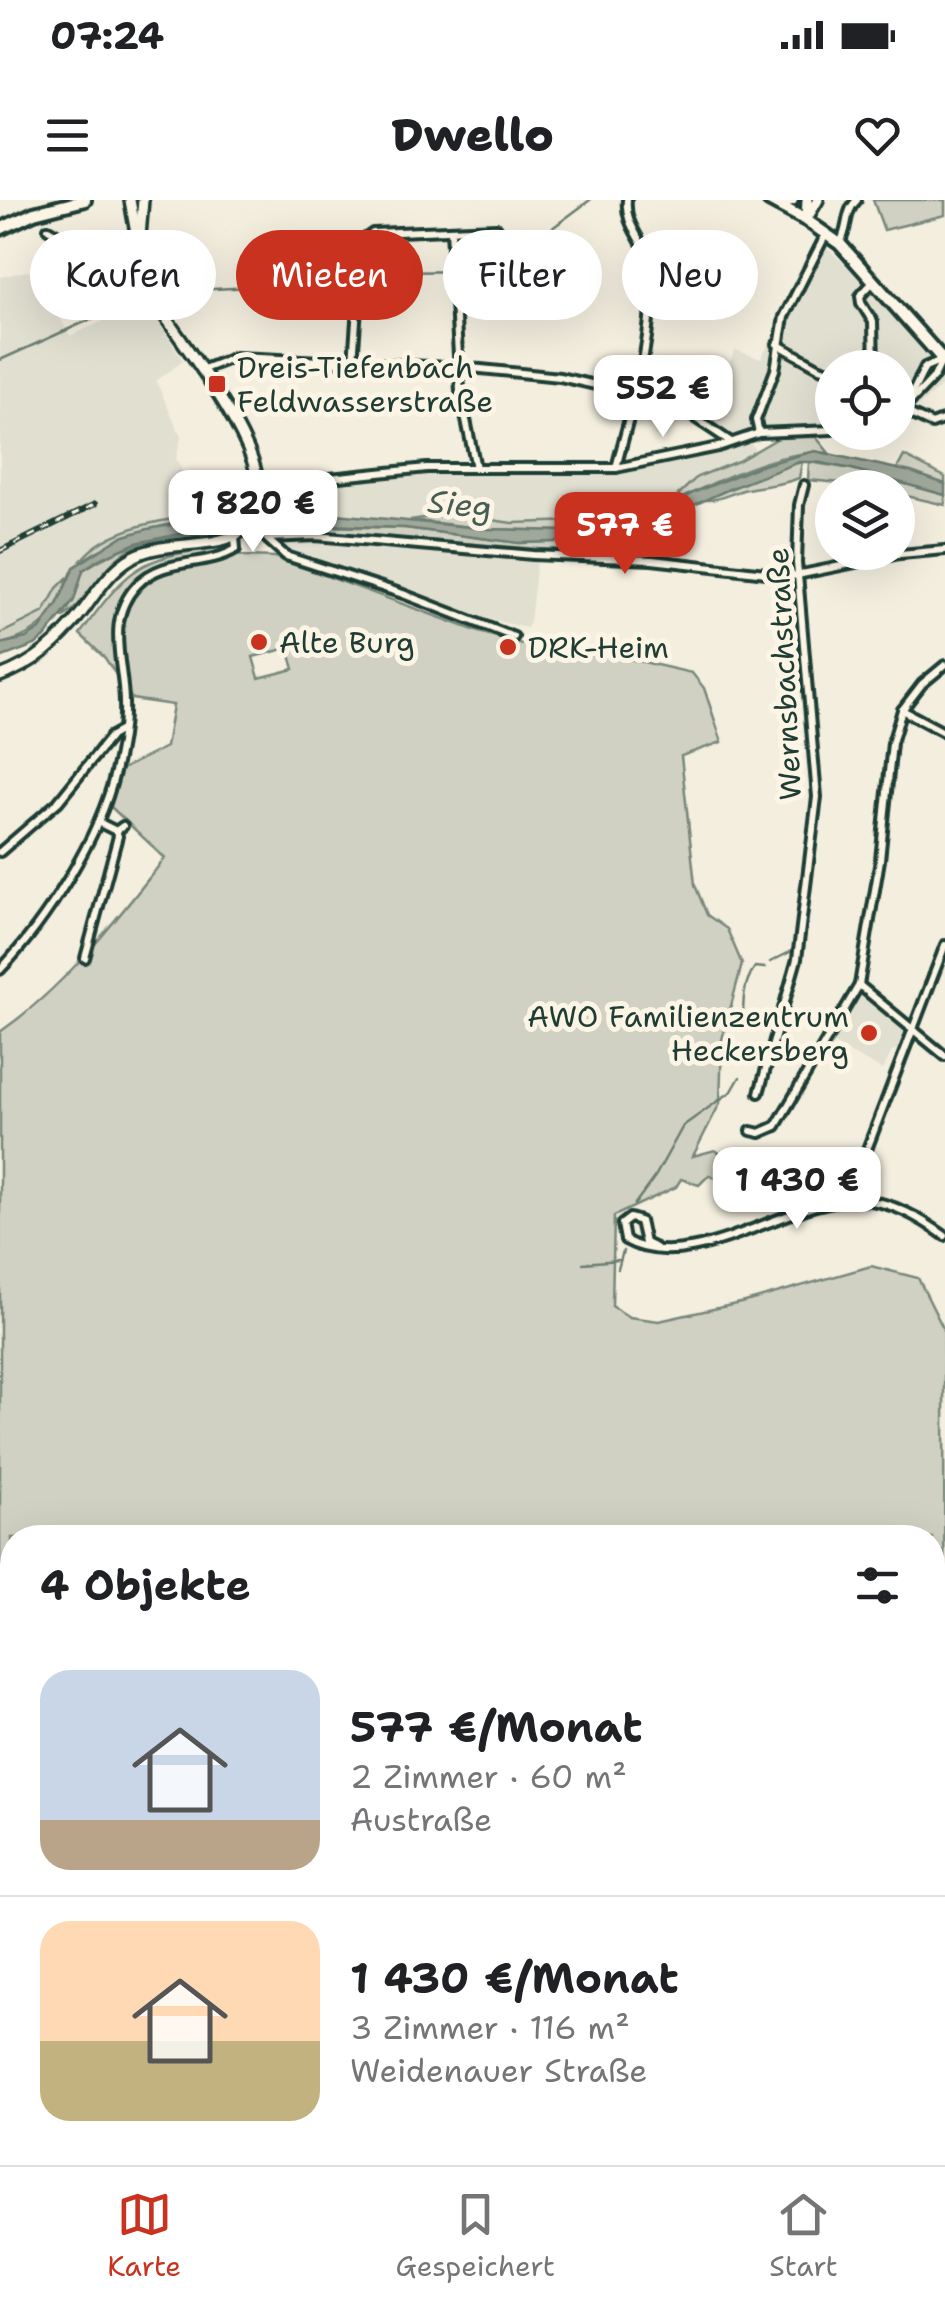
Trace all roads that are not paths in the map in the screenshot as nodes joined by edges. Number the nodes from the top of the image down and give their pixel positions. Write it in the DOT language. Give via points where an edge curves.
graph roads {
  1 [pos="130,200"];
  2 [pos="143,200"];
  3 [pos="627,200"];
  4 [pos="792,200"];
  5 [pos="807,200"];
  6 [pos="818,200"];
  7 [pos="857,200"];
  8 [pos="78,201"];
  9 [pos="773,202"];
  10 [pos="806,220"];
  11 [pos="498,228"];
  12 [pos="0,230"];
  13 [pos="136,230"];
  14 [pos="140,230"];
  15 [pos="452,230"];
  16 [pos="826,234"];
  17 [pos="840,244"];
  18 [pos="873,282"];
  19 [pos="166,320"];
  20 [pos="357,320"];
  21 [pos="457,320"];
  22 [pos="777,344"];
  23 [pos="874,350"];
  24 [pos="944,360"];
  25 [pos="352,362"];
  26 [pos="815,365"];
  27 [pos="460,369"];
  28 [pos="200,370"];
  29 [pos="915,386"];
  30 [pos="635,394"];
  31 [pos="915,398"];
  32 [pos="945,418"];
  33 [pos="915,419"];
  34 [pos="815,431"];
  35 [pos="759,433"];
  36 [pos="732,442"];
  37 [pos="476,468"];
  38 [pos="616,468"];
  39 [pos="261,485"];
  40 [pos="804,485"];
  41 [pos="253,528"];
  42 [pos="237,534"];
  43 [pos="266,538"];
  44 [pos="945,550"];
  45 [pos="800,574"];
  46 [pos="514,637"];
  47 [pos="945,664"];
  48 [pos="0,676"];
  49 [pos="902,710"];
  50 [pos="120,731"];
  51 [pos="945,733"];
  52 [pos="100,822"];
  53 [pos="0,852"];
  54 [pos="945,945"];
  55 [pos="85,958"];
  56 [pos="0,970"];
  57 [pos="860,985"];
  58 [pos="914,1032"];
  59 [pos="945,1056"];
  60 [pos="758,1093"];
  61 [pos="751,1131"];
  62 [pos="861,1200"];
  63 [pos="945,1236"];
  64 [pos="656,1248"];
  1 -- 13 [label="street"];
  2 -- 14 [label="street"];
  3 -- 30 [label="street" via="626,219 650,266 650,335"];
  4 -- 9 [label="main road"];
  5 -- 10 [label="street"];
  6 -- 10 [label="street"];
  7 -- 17 [label="street"];
  8 -- 12 [label="main road"];
  9 -- 10 [label="main road"];
  10 -- 16 [label="main road"];
  11 -- 15 [label="street"];
  16 -- 17 [label="main road"];
  16 -- 22 [label="street"];
  17 -- 18 [label="main road"];
  18 -- 23 [label="street" via="860,303 873,322"];
  18 -- 24 [label="main road"];
  19 -- 28 [label="street"];
  20 -- 25 [label="street"];
  21 -- 27 [label="street"];
  22 -- 26 [label="street"];
  22 -- 35 [label="street" via="756,420"];
  24 -- 29 [label="street" via="925,367"];
  24 -- 31 [label="street"];
  25 -- 27 [label="street"];
  25 -- 28 [label="street" via="235,357"];
  27 -- 30 [label="street" via="560,377"];
  27 -- 37 [label="street"];
  28 -- 39 [label="street" via="247,445"];
  30 -- 36 [label="street" via="692,416"];
  30 -- 38 [label="street"];
  32 -- 33 [label="street" via="932,424"];
  34 -- 35 [label="street"];
  35 -- 36 [label="street"];
  36 -- 38 [label="street"];
  37 -- 38 [label="street"];
  37 -- 39 [label="street"];
  39 -- 41 [label="street"];
  40 -- 45 [label="street, Wernsbachstraße"];
  41 -- 42 [label="street"];
  41 -- 43 [label="street"];
  42 -- 48 [label="street" via="133,557 43,654"];
  42 -- 50 [label="street" via="236,549 225,556 169,564 137,585 117,633"];
  43 -- 45 [label="street" via="316,536"];
  43 -- 46 [label="street" via="286,556"];
  44 -- 45 [label="street"];
  45 -- 60 [label="street, Wernsbachstraße" via="817,797 798,960"];
  47 -- 49 [label="street"];
  49 -- 51 [label="street"];
  49 -- 57 [label="street"];
  50 -- 52 [label="street"];
  50 -- 53 [label="street" via="58,802"];
  52 -- 55 [label="street" via="120,828"];
  52 -- 56 [label="street" via="23,946"];
  54 -- 58 [label="street"];
  57 -- 58 [label="street"];
  57 -- 61 [label="street" via="776,1126"];
  58 -- 59 [label="street"];
  58 -- 62 [label="street" via="866,1152"];
  62 -- 63 [label="street" via="918,1217"];
  62 -- 64 [label="street" via="821,1205 715,1242"];
  64 -- 64 [label="street" via="644,1242 640,1221 622,1224 625,1240"];
}
